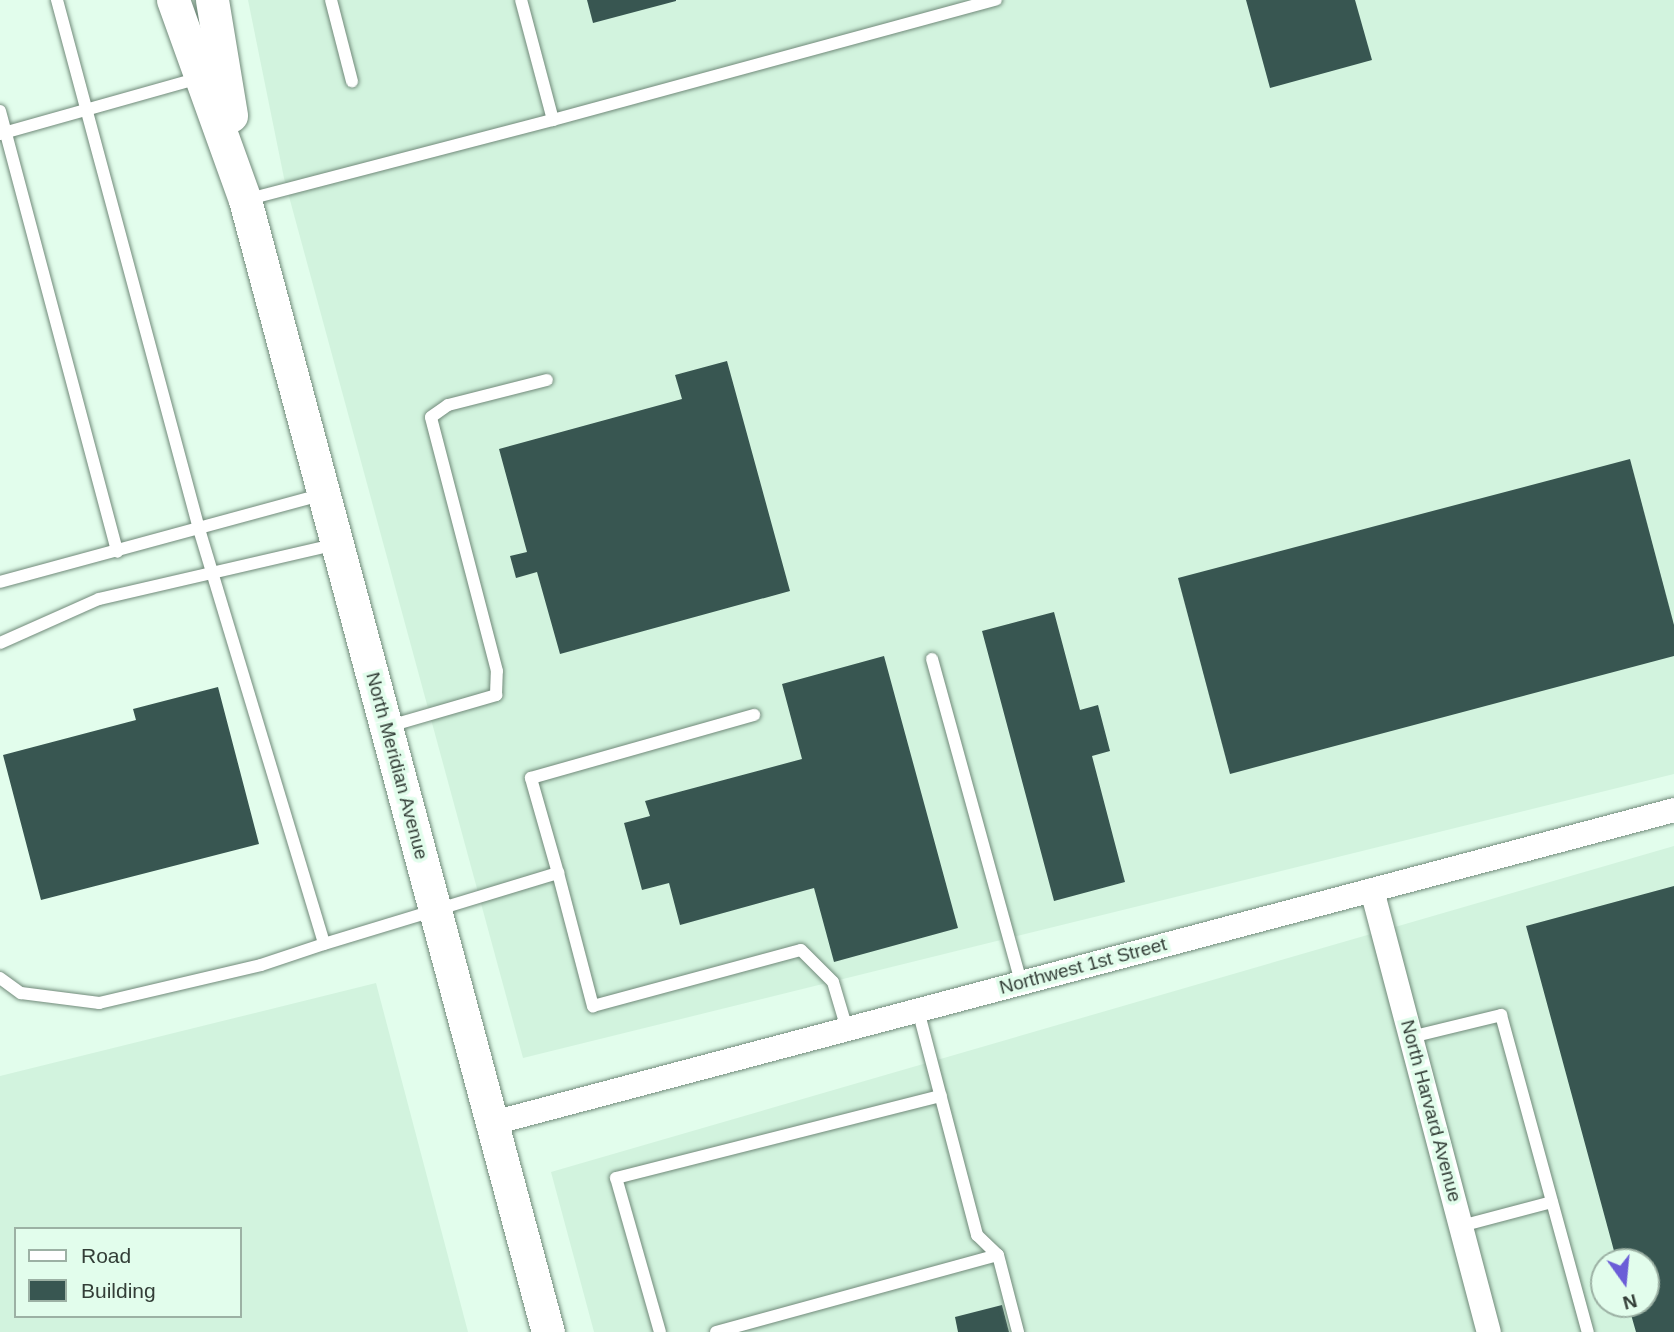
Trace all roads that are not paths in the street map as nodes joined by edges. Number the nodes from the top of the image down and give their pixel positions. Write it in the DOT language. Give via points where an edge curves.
graph roads {
  1 [pos="57,0"];
  2 [pos="173,0"];
  3 [pos="212,0"];
  4 [pos="331,0"];
  5 [pos="521,0"];
  6 [pos="996,0"];
  7 [pos="201,78"];
  8 [pos="352,81"];
  9 [pos="85,110"];
  10 [pos="0,111"];
  11 [pos="553,120"];
  12 [pos="3,133"];
  13 [pos="245,200"];
  14 [pos="547,380"];
  15 [pos="324,494"];
  16 [pos="199,528"];
  17 [pos="337,544"];
  18 [pos="117,552"];
  19 [pos="213,574"];
  20 [pos="0,582"];
  21 [pos="0,643"];
  22 [pos="932,659"];
  23 [pos="754,715"];
  24 [pos="386,727"];
  25 [pos="1674,810"];
  26 [pos="558,873"];
  27 [pos="1372,890"];
  28 [pos="435,907"];
  29 [pos="324,944"];
  30 [pos="0,978"];
  31 [pos="1021,983"];
  32 [pos="918,1010"];
  33 [pos="847,1029"];
  34 [pos="1411,1037"];
  35 [pos="941,1096"];
  36 [pos="493,1123"];
  37 [pos="1552,1202"];
  38 [pos="1461,1226"];
  39 [pos="998,1255"];
  40 [pos="548,1332"];
  41 [pos="660,1332"];
  42 [pos="716,1332"];
  43 [pos="1018,1332"];
  44 [pos="1489,1332"];
  45 [pos="1588,1332"];
  1 -- 9 [label="lane"];
  2 -- 7 [label="main road, North Meridian Avenue"];
  3 -- 13 [label="main road, North Meridian Avenue"];
  4 -- 8 [label="lane"];
  5 -- 11 [label="lane"];
  6 -- 11 [label="lane"];
  7 -- 9 [label="lane"];
  7 -- 13 [label="main road, North Meridian Avenue"];
  9 -- 12 [label="lane"];
  9 -- 16 [label="lane"];
  10 -- 12 [label="lane"];
  11 -- 13 [label="lane"];
  12 -- 18 [label="lane"];
  13 -- 15 [label="main road, North Meridian Avenue"];
  14 -- 24 [label="lane" via="448,405 431,417 497,671 496,695"];
  15 -- 16 [label="lane"];
  15 -- 17 [label="main road, North Meridian Avenue"];
  16 -- 18 [label="lane"];
  16 -- 19 [label="lane"];
  17 -- 19 [label="lane"];
  17 -- 24 [label="main road, North Meridian Avenue"];
  18 -- 20 [label="lane"];
  19 -- 21 [label="lane" via="99,599"];
  19 -- 29 [label="lane"];
  22 -- 31 [label="lane"];
  23 -- 26 [label="lane" via="531,778"];
  24 -- 28 [label="main road, North Meridian Avenue"];
  25 -- 27 [label="street, Northwest 1st Street"];
  26 -- 28 [label="lane"];
  26 -- 33 [label="lane" via="593,1006 802,950 833,982"];
  27 -- 31 [label="street, Northwest 1st Street"];
  27 -- 34 [label="street, North Harvard Avenue"];
  28 -- 29 [label="lane"];
  28 -- 36 [label="main road, North Meridian Avenue"];
  29 -- 30 [label="lane" via="261,965 99,1003 21,993"];
  31 -- 32 [label="street, Northwest 1st Street"];
  32 -- 33 [label="street, Northwest 1st Street"];
  32 -- 35 [label="lane"];
  33 -- 36 [label="street, Northwest 1st Street"];
  34 -- 37 [label="lane" via="1501,1015"];
  34 -- 38 [label="street, North Harvard Avenue"];
  35 -- 39 [label="lane" via="977,1235"];
  35 -- 41 [label="lane" via="616,1178"];
  36 -- 40 [label="main road, North Meridian Avenue"];
  37 -- 38 [label="lane"];
  37 -- 45 [label="lane"];
  38 -- 44 [label="street, North Harvard Avenue"];
  39 -- 42 [label="lane"];
  39 -- 43 [label="lane"];
}
